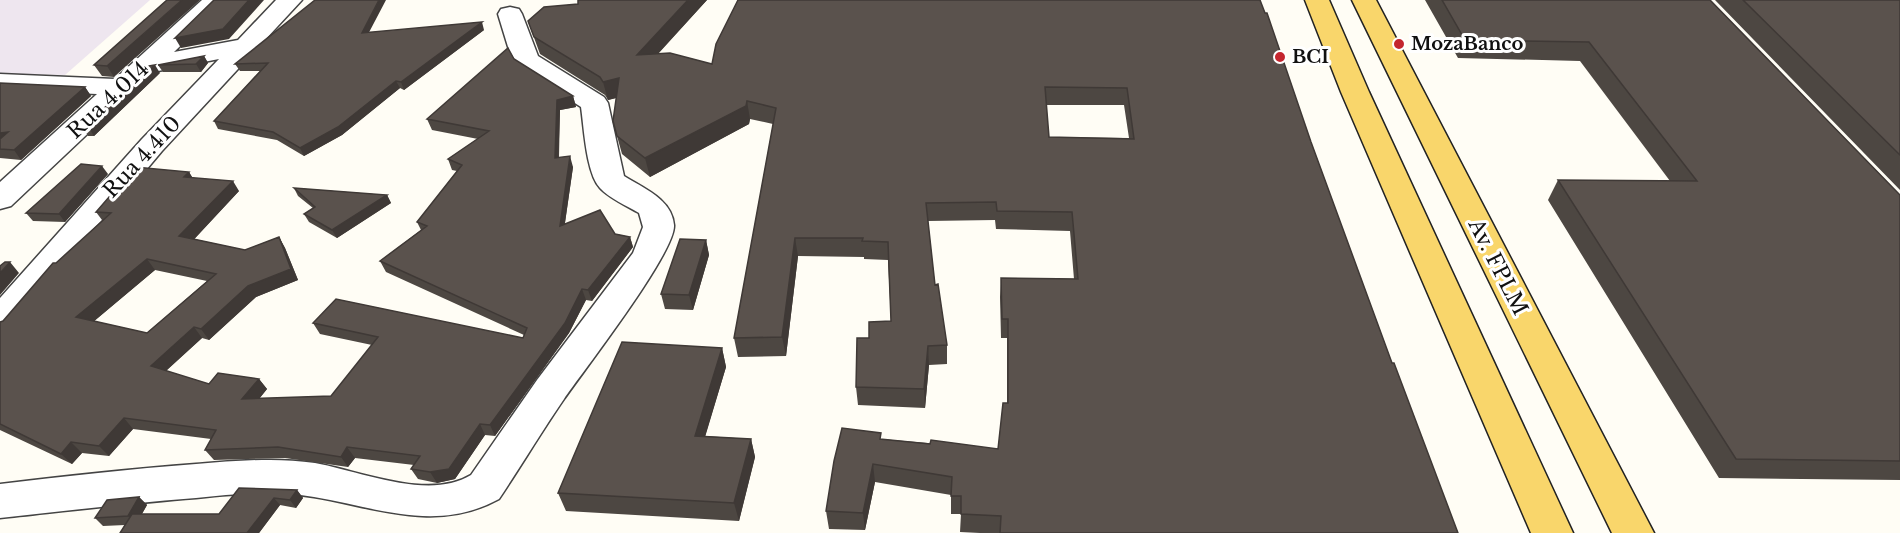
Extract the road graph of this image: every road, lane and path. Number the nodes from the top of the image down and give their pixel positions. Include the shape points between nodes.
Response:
1 (216, 0) edge
2 (290, 0) edge
3 (1317, 0) edge
4 (1364, 0) edge
5 (510, 14) dead end
6 (247, 46) junction
7 (144, 66) junction
8 (0, 82) edge
9 (122, 87) junction
10 (1438, 148) junction
11 (1382, 149) junction
12 (0, 199) edge
13 (0, 321) edge
14 (0, 501) edge
15 (1552, 533) edge
16 (1633, 533) edge

1 - 7 street, Rua 4.014
2 - 6 street, Rua 4.410
3 - 11 main road
4 - 10 main road, Av. FPLM
5 - 14 street via 528,61 594,103 611,182 650,206 659,227 648,256 477,495 439,503 311,480 250,476
6 - 7 street
6 - 13 street, Rua 4.410 via 152,144
7 - 9 street, Rua 4.014
8 - 9 street
9 - 12 street, Rua 4.014
10 - 11 main road
10 - 16 main road, Av. FPLM
11 - 15 main road

